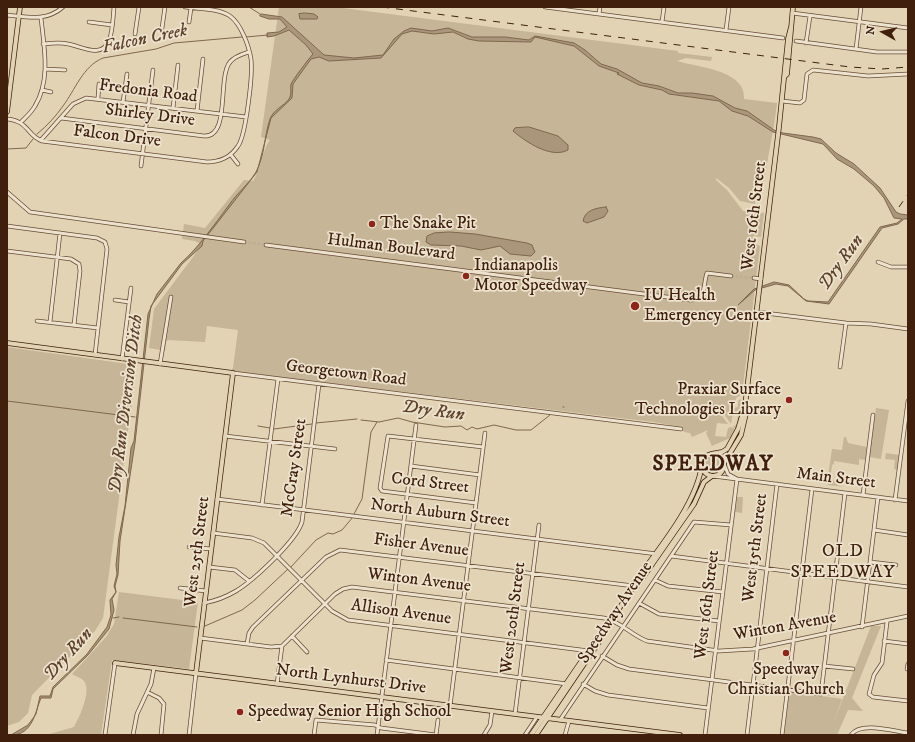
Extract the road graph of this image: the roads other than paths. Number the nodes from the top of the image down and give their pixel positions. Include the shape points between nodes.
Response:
1 (20, 7) edge
2 (63, 7) edge
3 (114, 7) edge
4 (139, 7) edge
5 (165, 7) edge
6 (185, 7) edge
7 (545, 7) edge
8 (600, 7) edge
9 (664, 7) edge
10 (728, 7) edge
11 (793, 7) edge
12 (861, 7) edge
13 (191, 8) edge
14 (792, 13) junction
15 (599, 14) junction
16 (7, 15) edge
17 (18, 16) junction
18 (810, 16) junction
19 (41, 18) junction
20 (89, 22) dead end
21 (189, 22) dead end
22 (662, 22) junction
23 (859, 22) junction
24 (112, 25) junction
25 (162, 28) dead end
26 (908, 28) edge
27 (726, 30) junction
28 (135, 34) dead end
29 (783, 38) dead end
30 (796, 42) dead end
31 (806, 43) junction
32 (43, 44) junction
33 (856, 49) junction
34 (250, 52) junction
35 (908, 52) edge
36 (204, 59) dead end
37 (178, 65) dead end
38 (45, 69) junction
39 (65, 70) dead end
40 (153, 70) dead end
41 (127, 74) dead end
42 (908, 74) edge
43 (99, 84) dead end
44 (42, 90) junction
45 (51, 92) dead end
46 (98, 98) junction
47 (782, 101) junction
48 (123, 102) junction
49 (148, 105) junction
50 (173, 108) junction
51 (197, 111) junction
52 (7, 112) edge
53 (221, 114) junction
54 (246, 117) junction
55 (61, 118) junction
56 (7, 119) edge
57 (21, 122) junction
58 (145, 129) junction
59 (40, 140) junction
60 (142, 154) junction
61 (231, 154) junction
62 (238, 164) dead end
63 (141, 166) dead end
64 (7, 192) edge
65 (7, 226) edge
66 (60, 233) junction
67 (244, 242) tunnel mouth
68 (266, 245) tunnel mouth
69 (7, 250) edge
70 (58, 257) junction
71 (878, 262) dead end
72 (908, 267) edge
73 (731, 276) tunnel mouth
74 (754, 278) tunnel mouth
75 (761, 279) junction
76 (131, 288) dead end
77 (171, 297) dead end
78 (115, 300) dead end
79 (129, 302) junction
80 (757, 312) junction
81 (37, 321) dead end
82 (50, 322) junction
83 (846, 323) junction
84 (74, 325) junction
85 (98, 328) junction
86 (908, 329) edge
87 (7, 343) edge
88 (95, 355) junction
89 (122, 359) junction
90 (160, 364) junction
91 (840, 367) dead end
92 (233, 373) junction
93 (278, 378) junction
94 (319, 384) junction
95 (908, 401) edge
96 (745, 406) junction
97 (873, 415) dead end
98 (416, 425) dead end
99 (681, 429) dead end
100 (484, 433) dead end
101 (225, 436) junction
102 (414, 438) junction
103 (270, 442) junction
104 (312, 446) junction
105 (483, 447) junction
106 (335, 449) dead end
107 (711, 454) junction
108 (702, 464) junction
109 (724, 464) junction
110 (411, 466) junction
111 (480, 475) junction
112 (712, 476) junction
113 (737, 479) junction
114 (777, 484) junction
115 (812, 489) junction
116 (845, 493) junction
117 (407, 494) junction
118 (863, 495) junction
119 (878, 497) junction
120 (217, 499) junction
121 (895, 500) junction
122 (908, 501) edge
123 (476, 503) junction
124 (262, 505) junction
125 (303, 510) junction
126 (404, 522) junction
127 (539, 525) dead end
128 (731, 525) junction
129 (874, 530) junction
130 (473, 531) junction
131 (213, 533) junction
132 (908, 535) edge
133 (537, 539) junction
134 (189, 547) dead end
135 (211, 549) junction
136 (277, 554) junction
137 (656, 554) junction
138 (399, 556) junction
139 (671, 556) junction
140 (870, 562) junction
141 (726, 563) junction
142 (896, 564) dead end
143 (468, 565) junction
144 (209, 566) junction
145 (767, 568) junction
146 (802, 573) junction
147 (533, 574) junction
148 (835, 577) junction
149 (302, 580) junction
150 (655, 580) junction
151 (248, 582) junction
152 (868, 582) junction
153 (634, 586) junction
154 (908, 587) edge
155 (180, 588) dead end
156 (206, 591) junction
157 (395, 591) junction
158 (723, 592) junction
159 (464, 600) junction
160 (639, 603) junction
161 (204, 604) junction
162 (325, 604) junction
163 (528, 608) junction
164 (908, 616) edge
165 (612, 620) junction
166 (719, 621) junction
167 (887, 622) junction
168 (390, 626) junction
169 (622, 627) junction
170 (862, 627) junction
171 (459, 634) junction
172 (828, 634) junction
173 (292, 636) junction
174 (200, 638) junction
175 (793, 641) junction
176 (884, 641) junction
177 (524, 643) junction
178 (247, 644) junction
179 (908, 644) edge
180 (282, 646) junction
181 (757, 648) junction
182 (716, 650) junction
183 (590, 651) junction
184 (307, 652) dead end
185 (602, 656) junction
186 (386, 660) junction
187 (115, 663) joint
188 (908, 664) edge
189 (824, 666) junction
190 (154, 668) junction
191 (455, 669) junction
192 (853, 669) dead end
193 (907, 669) edge
194 (196, 673) junction
195 (519, 677) junction
196 (712, 680) junction
197 (277, 684) junction
198 (568, 684) junction
199 (583, 684) junction
200 (752, 685) junction
201 (787, 689) junction
202 (147, 692) junction
203 (381, 697) junction
204 (908, 701) edge
205 (450, 706) junction
206 (708, 708) junction
207 (492, 711) junction
208 (515, 714) junction
209 (537, 717) junction
210 (545, 718) junction
211 (438, 720) dead end
212 (560, 720) junction
213 (569, 721) junction
214 (378, 727) junction
215 (908, 732) edge
216 (105, 735) edge
217 (133, 735) edge
218 (161, 735) edge
219 (189, 735) edge
220 (314, 735) edge
221 (377, 735) edge
222 (436, 735) edge
223 (484, 735) edge
224 (525, 735) edge
225 (531, 735) edge
226 (536, 735) edge
227 (565, 735) edge
228 (680, 735) edge
229 (705, 735) edge
230 (747, 735) edge
231 (782, 735) edge
232 (851, 735) edge

1 - 17 main road
2 - 19 street via 52,15
3 - 24 street
4 - 28 street
5 - 25 street
6 - 13 street
7 - 15 street
8 - 15 street
9 - 22 street
10 - 27 street
11 - 14 main road, West 16th Street
12 - 23 street
13 - 21 street
13 - 34 street via 226,14 235,21
14 - 18 street
14 - 47 main road, West 16th Street
15 - 22 street
16 - 17 street
17 - 19 street
17 - 52 main road
18 - 23 street
18 - 31 street
19 - 32 street
20 - 24 street
22 - 27 street
23 - 26 street
23 - 33 street
24 - 32 street via 108,43 97,51 65,43
27 - 29 street
30 - 31 street
31 - 33 street
32 - 38 street
33 - 35 street
34 - 53 street, Shirley Drive via 235,58 228,67
34 - 54 street via 252,70
36 - 51 street
37 - 50 street
38 - 39 street
38 - 44 street
40 - 49 street
41 - 48 street
42 - 47 street via 868,76 813,70 807,75 804,100 800,103
43 - 46 street
44 - 45 street
44 - 57 street via 34,108
46 - 48 street, Fredonia Road
46 - 55 street, Fredonia Road via 79,100
47 - 75 main road, West 16th Street
48 - 49 street, Fredonia Road
49 - 50 street, Fredonia Road
49 - 58 street
50 - 51 street, Fredonia Road
51 - 53 street, Fredonia Road
53 - 54 street, Fredonia Road
53 - 58 street, Shirley Drive via 218,130 208,136
54 - 61 street via 242,139
55 - 58 street, Shirley Drive
55 - 59 street, Fredonia Road
56 - 57 street
57 - 59 street
58 - 60 street
59 - 60 street, Falcon Drive
60 - 61 street, Falcon Drive via 207,162 220,160
60 - 63 street
61 - 62 street
64 - 67 street via 30,212
65 - 66 street
66 - 70 street
66 - 85 street via 97,238 104,242 107,249
68 - 73 street, Hulman Boulevard via 690,300 698,298 703,292 707,272
69 - 70 street
70 - 82 street
70 - 84 street via 74,260 80,268
71 - 72 street via 891,267
74 - 75 street
75 - 80 main road, West 16th Street
76 - 79 street
77 - 90 street
78 - 79 street
79 - 89 street
80 - 83 street
80 - 96 main road, West 16th Street
81 - 82 street
82 - 84 street
83 - 86 street
83 - 91 street
84 - 85 street
85 - 88 street
87 - 88 main road, Georgetown Road
88 - 89 main road, Georgetown Road
89 - 90 main road, Georgetown Road
90 - 92 main road, Georgetown Road
92 - 93 street, Georgetown Road
92 - 101 main road, West 25th Street
93 - 94 street, Georgetown Road
93 - 103 street
94 - 99 street, Georgetown Road
94 - 104 street, McCray Street
95 - 121 street
96 - 107 main road, West 16th Street via 738,429 727,449
96 - 109 main road, West 16th Street via 747,409 743,432
97 - 118 street
98 - 102 street
100 - 105 street
101 - 103 street
101 - 120 main road, West 25th Street
102 - 105 street
102 - 110 street
102 - 117 street, Cord Street via 387,436 380,490
103 - 104 street
103 - 124 street
104 - 106 street
104 - 125 street, McCray Street
105 - 111 street
107 - 108 main road via 705,457
107 - 109 main road via 719,456
108 - 112 main road via 704,471
108 - 137 main road via 693,498
109 - 112 main road via 721,473
109 - 113 street via 728,474
110 - 111 street
110 - 117 street
111 - 123 street
112 - 113 street, Main Street
112 - 137 main road via 704,483 696,501
113 - 114 street, Main Street
113 - 128 street, West 16th Street
114 - 115 street, Main Street
114 - 145 street, West 15th Street
115 - 116 street, Main Street
115 - 146 street
116 - 118 street, Main Street
116 - 148 street
117 - 123 street, Cord Street
117 - 126 street
118 - 119 street, Main Street
119 - 121 street, Main Street
119 - 129 street
120 - 124 street, North Auburn Street
120 - 131 main road, West 25th Street
121 - 122 street, Main Street
123 - 130 street
124 - 125 street, North Auburn Street
125 - 126 street, North Auburn Street
125 - 136 street, McCray Street via 302,522 296,534
126 - 130 street, North Auburn Street
126 - 138 street
127 - 133 street, West 20th Street
128 - 139 street, Speedway Avenue via 694,522
128 - 141 street, West 16th Street
129 - 132 street
129 - 140 street
130 - 133 street, North Auburn Street
130 - 143 street
131 - 135 main road, West 25th Street
131 - 136 street, Allison Avenue via 257,540 268,545
133 - 137 street, North Auburn Street
133 - 147 street, West 20th Street
134 - 135 street
135 - 144 main road, West 25th Street
136 - 149 street, Allison Avenue
136 - 151 street, McCray Street
137 - 153 main road via 637,586
138 - 143 street, Fisher Avenue
138 - 149 street, Fisher Avenue via 337,551 326,557
138 - 157 street
139 - 141 street
139 - 150 street, Speedway Avenue
140 - 142 street
140 - 152 street
141 - 145 street
141 - 158 street, West 16th Street
143 - 147 street, Fisher Avenue
143 - 159 street
144 - 151 street via 235,570
144 - 156 main road, West 25th Street
145 - 146 street
145 - 181 street, West 15th Street
146 - 148 street
146 - 175 street
147 - 153 street, Fisher Avenue
147 - 163 street, West 20th Street
148 - 152 street
148 - 172 street
149 - 162 street, Allison Avenue
149 - 178 street, Fisher Avenue via 252,628
150 - 158 street via 668,586
150 - 160 street, Speedway Avenue
151 - 161 street, McCray Street via 230,594
152 - 154 street
152 - 170 street
153 - 165 main road
155 - 156 street
156 - 161 main road, West 25th Street
157 - 159 street, Winton Avenue
157 - 162 street, Winton Avenue via 351,587 339,592
157 - 168 street
158 - 166 street, West 16th Street
159 - 163 street, Winton Avenue
159 - 171 street
160 - 166 street via 657,613
160 - 169 street, Speedway Avenue
161 - 174 main road, West 25th Street
162 - 168 street, Allison Avenue via 346,620
162 - 173 street, Winton Avenue
163 - 165 street, Winton Avenue
163 - 177 street, West 20th Street
164 - 167 street, Winton Avenue
165 - 169 street, Winton Avenue
165 - 183 main road via 601,639
166 - 182 street, West 16th Street
167 - 170 street, Winton Avenue
167 - 176 street
168 - 171 street, Allison Avenue
168 - 186 street
169 - 182 street, Winton Avenue via 650,642
169 - 185 street, Speedway Avenue
170 - 172 street, Winton Avenue
171 - 177 street, Allison Avenue
171 - 191 street
172 - 175 street, Winton Avenue
172 - 189 street
173 - 180 street, Winton Avenue
173 - 184 street
174 - 178 street
174 - 194 main road, West 25th Street
175 - 181 street, Winton Avenue
175 - 201 street
176 - 179 street
176 - 204 street via 882,664 874,675 869,694 873,697
177 - 183 street, Allison Avenue
177 - 195 street, West 20th Street
178 - 180 street via 272,648
180 - 197 street
181 - 182 street, Winton Avenue
181 - 200 street, West 15th Street
182 - 196 street, West 16th Street
183 - 198 main road
185 - 196 street via 627,669
185 - 199 street, Speedway Avenue
186 - 191 street
186 - 203 street
187 - 190 main road, North Lynhurst Drive
187 - 216 street
188 - 193 street
189 - 192 street
189 - 201 street via 821,694
190 - 194 main road, North Lynhurst Drive
190 - 202 street
191 - 195 street
191 - 205 street
194 - 197 main road, North Lynhurst Drive
194 - 219 street, West 25th Street
195 - 198 street
195 - 208 street, West 20th Street
196 - 200 street
196 - 206 street, West 16th Street
197 - 203 main road, North Lynhurst Drive
198 - 210 main road
199 - 206 street via 608,695
199 - 212 street, Speedway Avenue
200 - 201 street
200 - 230 street, West 15th Street
201 - 231 street
202 - 217 street via 137,712
202 - 218 street via 159,698 164,704
203 - 205 main road, North Lynhurst Drive
203 - 214 street
205 - 207 main road, North Lynhurst Drive
206 - 229 street, West 16th Street
207 - 208 main road, North Lynhurst Drive
207 - 223 street via 489,727
208 - 209 main road, North Lynhurst Drive
209 - 210 main road, North Lynhurst Drive
209 - 224 street
210 - 212 main road, North Lynhurst Drive
210 - 225 main road
210 - 226 main road
211 - 222 street
212 - 213 main road, North Lynhurst Drive
213 - 227 street
213 - 228 main road, North Lynhurst Drive
214 - 220 street via 316,720
214 - 221 street
214 - 222 street
215 - 232 street via 864,727 855,730

